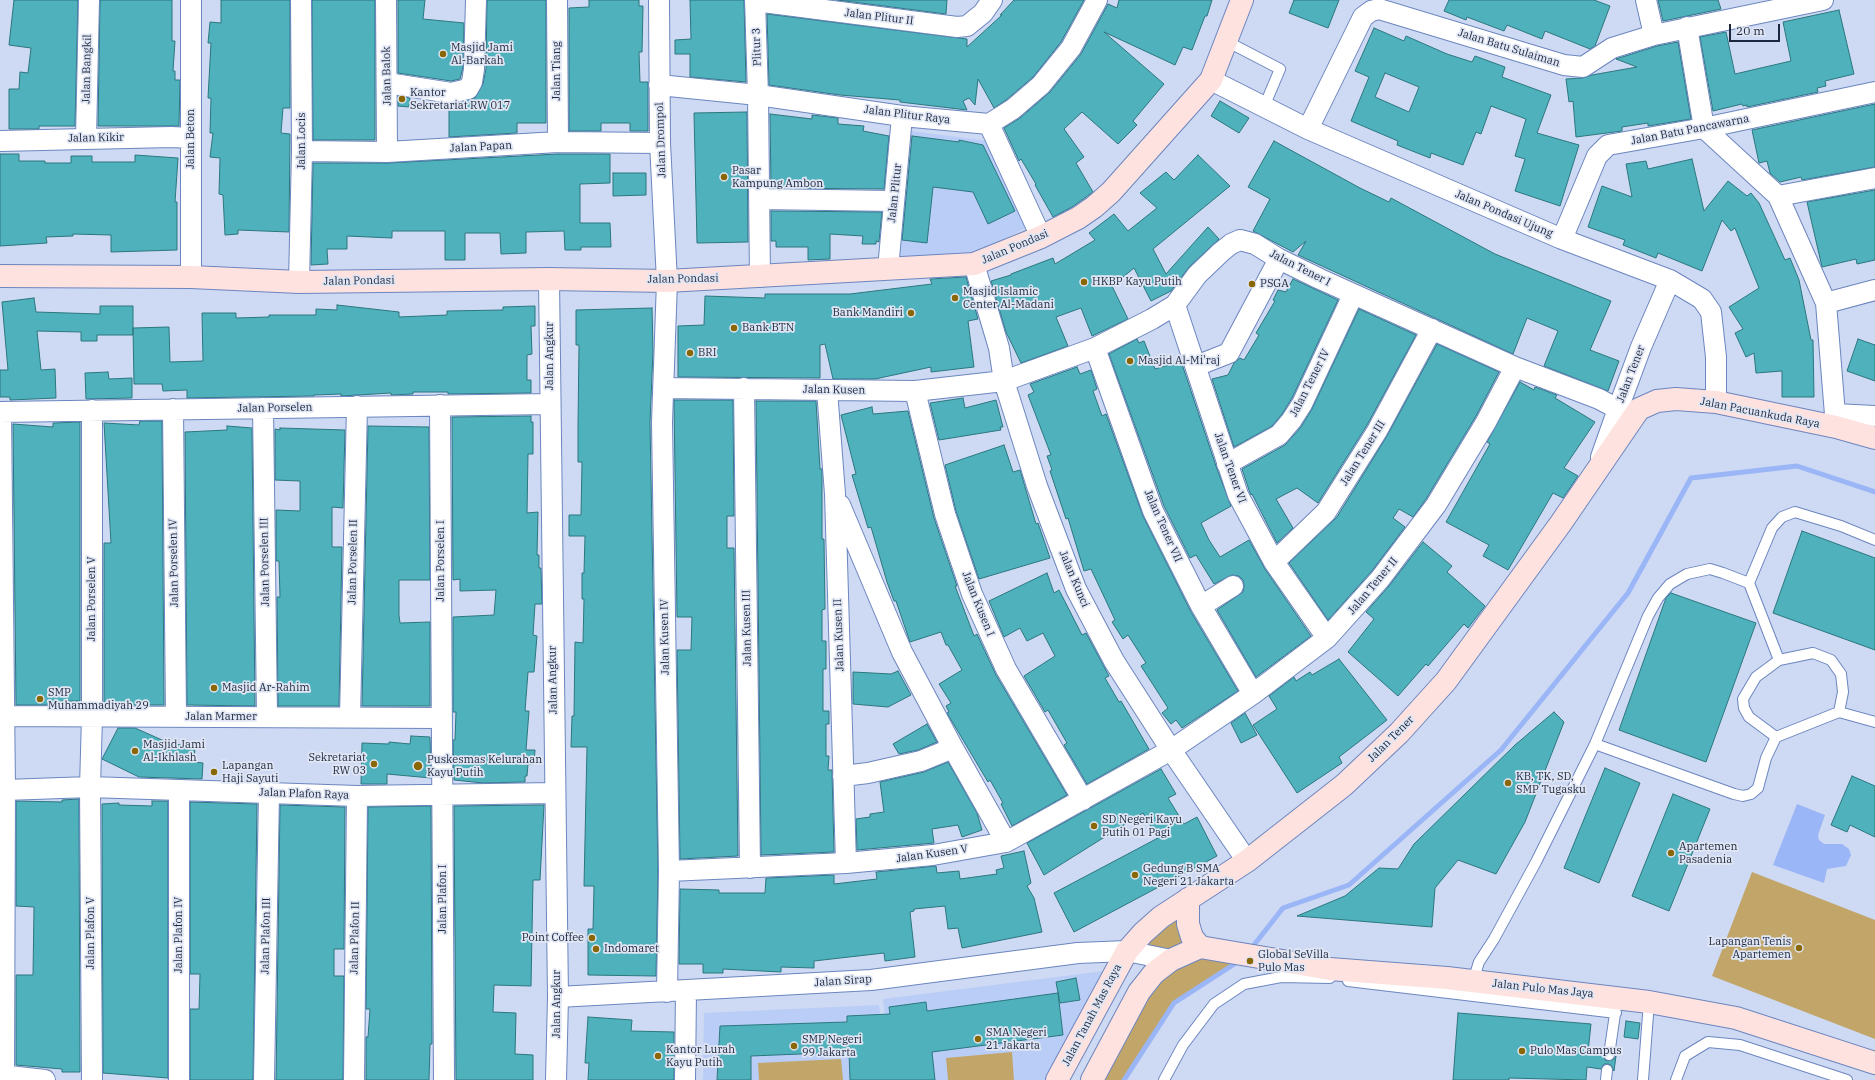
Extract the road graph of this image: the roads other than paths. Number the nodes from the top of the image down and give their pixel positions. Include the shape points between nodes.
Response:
1 (89, 0) edge
2 (191, 0) edge
3 (301, 0) edge
4 (386, 0) edge
5 (476, 0) edge
6 (557, 0) edge
7 (658, 0) edge
8 (755, 0) edge
9 (992, 0) edge
10 (1097, 0) edge
11 (1242, 0) edge
12 (1646, 0) edge
13 (1823, 0) edge
14 (1687, 27) junction
15 (1654, 35) junction
16 (1226, 41) junction
17 (1211, 80) junction
18 (387, 83) junction
19 (659, 85) junction
20 (1875, 92) edge
21 (758, 95) junction
22 (1264, 107) junction
23 (902, 116) junction
24 (989, 124) junction
25 (1704, 128) junction
26 (1308, 129) junction
27 (86, 138) junction
28 (191, 138) junction
29 (0, 141) edge
30 (558, 142) junction
31 (660, 143) junction
32 (302, 151) junction
33 (387, 152) junction
34 (1875, 178) edge
35 (1778, 196) junction
36 (760, 198) junction
37 (894, 201) junction
38 (1042, 236) junction
39 (1562, 239) junction
40 (1278, 259) junction
41 (974, 264) junction
42 (888, 269) junction
43 (0, 276) edge
44 (191, 277) junction
45 (760, 277) junction
46 (550, 279) junction
47 (1670, 280) junction
48 (667, 281) junction
49 (299, 282) junction
50 (1875, 290) edge
51 (1353, 295) junction
52 (1826, 303) junction
53 (1175, 305) junction
54 (1432, 329) junction
55 (1095, 348) junction
56 (1196, 366) junction
57 (1515, 367) junction
58 (1004, 381) junction
59 (663, 388) junction
60 (744, 388) junction
61 (827, 390) junction
62 (915, 391) junction
63 (1716, 402) junction
64 (550, 404) junction
65 (440, 405) junction
66 (357, 406) junction
67 (262, 408) junction
68 (173, 409) junction
69 (92, 410) junction
70 (0, 412) edge
71 (1623, 416) junction
72 (1835, 420) junction
73 (1868, 426) edge
74 (1227, 464) junction
75 (835, 494) junction
76 (1875, 540) edge
77 (1274, 562) junction
78 (1749, 584) junction
79 (1233, 586) dead end
80 (1201, 606) junction
81 (1327, 638) junction
82 (1779, 660) junction
83 (1252, 694) junction
84 (1839, 712) junction
85 (2, 716) edge
86 (92, 717) junction
87 (176, 717) junction
88 (267, 717) junction
89 (350, 717) junction
90 (442, 718) junction
91 (1875, 722) edge
92 (1776, 737) junction
93 (1595, 744) junction
94 (953, 748) junction
95 (1171, 750) junction
96 (843, 776) junction
97 (90, 787) junction
98 (5, 790) junction
99 (179, 790) junction
100 (269, 792) junction
101 (554, 793) junction
102 (442, 795) junction
103 (357, 796) junction
104 (1082, 800) junction
105 (1006, 842) junction
106 (1247, 861) junction
107 (846, 863) junction
108 (750, 868) junction
109 (669, 871) junction
110 (1188, 899) junction
111 (1202, 948) junction
112 (1127, 951) junction
113 (1171, 960) junction
114 (1331, 974) junction
115 (1473, 981) junction
116 (676, 992) junction
117 (558, 998) junction
118 (1649, 1002) junction
119 (1617, 1005) junction
120 (1609, 1055) dead end
121 (1875, 1063) edge
122 (2, 1075) edge
123 (46, 1080) edge
124 (92, 1080) edge
125 (179, 1080) edge
126 (264, 1080) edge
127 (354, 1080) edge
128 (444, 1080) edge
129 (556, 1080) edge
130 (685, 1080) edge
131 (1057, 1080) edge
132 (1092, 1080) edge
133 (1164, 1080) edge
134 (1642, 1080) edge
135 (1676, 1080) edge
136 (1847, 1080) edge

1 - 27 street, Jalan Bangkil
2 - 28 street, Jalan Beton
3 - 32 street, Jalan Locis
4 - 18 street, Jalan Balok
5 - 18 street via 474,69 468,89 451,93
6 - 30 street, Jalan Tiang
7 - 19 street, Jalan Drompol
8 - 9 street, Jalan Plitur II via 957,27 967,26 983,13
8 - 21 street, Plitur 3
10 - 24 street via 1071,48 1041,85 1013,109
11 - 16 street, Jalan Pondasi
12 - 15 street
13 - 14 street, Jalan Batu Sulaiman
14 - 15 street, Jalan Batu Sulaiman
14 - 25 street
15 - 26 street, Jalan Batu Sulaiman via 1612,48 1583,67 1564,65 1379,9 1370,11 1363,17
16 - 17 street, Jalan Pondasi
16 - 22 lane via 1280,69
17 - 22 street, Jalan Pondasi Ujung
17 - 38 street, Jalan Pondasi via 1094,208
18 - 33 street, Jalan Balok
19 - 21 street, Jalan Plitur Raya
19 - 31 street, Jalan Drompol
20 - 25 street, Jalan Batu Pancawarna
21 - 23 street, Jalan Plitur Raya
21 - 36 street, Plitur 3
22 - 26 street, Jalan Pondasi Ujung
23 - 24 street, Jalan Plitur Raya
23 - 37 street, Jalan Plitur
24 - 38 street
25 - 35 street
25 - 39 street, Jalan Batu Pancawarna via 1603,148 1597,156
26 - 39 street, Jalan Pondasi Ujung
27 - 28 street, Jalan Kikir
27 - 29 street, Jalan Kikir
28 - 44 street, Jalan Beton
30 - 31 street, Jalan Papan
30 - 33 street, Jalan Papan
31 - 48 street, Jalan Drompol
32 - 33 street, Jalan Papan
32 - 49 street, Jalan Locis
34 - 35 street
35 - 52 street
36 - 37 street
36 - 45 street, Plitur 3
37 - 42 street, Jalan Plitur
38 - 41 street, Jalan Pondasi
39 - 47 street, Jalan Pondasi Ujung
40 - 51 street, Jalan Tener I
40 - 53 street, Jalan Tener I via 1247,241 1240,240 1231,244 1197,275
40 - 56 street via 1229,353
41 - 42 street, Jalan Pondasi
41 - 58 street, Jalan Kunci via 999,348
42 - 45 street, Jalan Pondasi
43 - 44 street, Jalan Pondasi
44 - 49 street, Jalan Pondasi
45 - 48 street, Jalan Pondasi
46 - 48 street, Jalan Pondasi
46 - 49 street, Jalan Pondasi
46 - 64 street, Jalan Angkur
47 - 63 street, Jalan Pondasi Ujung via 1702,299 1711,312 1716,357
47 - 71 street, Jalan Tener
48 - 59 street, Jalan Kusen IV
50 - 52 street
51 - 54 street, Jalan Tener I
51 - 74 street, Jalan Tener IV via 1302,404 1291,421 1279,435
52 - 72 street
53 - 55 street, Jalan Tener I
53 - 56 street, Jalan Tener VI
54 - 57 street, Jalan Tener I
54 - 77 street, Jalan Tener III via 1377,431 1326,512
55 - 58 street, Jalan Tener I
55 - 80 street, Jalan Tener VII via 1153,511
56 - 74 street, Jalan Tener VI
57 - 71 street, Jalan Tener I via 1599,399
57 - 81 street, Jalan Tener II via 1486,422 1436,505 1380,579
58 - 62 street, Jalan Kusen
58 - 95 street, Jalan Kunci via 1037,486 1076,590 1114,661
59 - 60 street, Jalan Kusen
59 - 109 street, Jalan Kusen IV
60 - 61 street, Jalan Kusen
60 - 108 street, Jalan Kusen III
61 - 62 street, Jalan Kusen
61 - 75 street, Jalan Kusen II
62 - 104 street, Jalan Kusen I via 945,514 972,594 1006,669
63 - 71 street, Jalan Pacuankuda Raya via 1676,399 1657,401
63 - 72 street, Jalan Pacuankuda Raya
64 - 65 street, Jalan Porselen
64 - 101 street, Jalan Angkur
65 - 66 street, Jalan Porselen
65 - 90 street, Jalan Porselen I
66 - 67 street, Jalan Porselen
66 - 89 street, Jalan Porselen II
67 - 68 street, Jalan Porselen
67 - 88 street, Jalan Porselen III
68 - 69 street, Jalan Porselen
68 - 87 street, Jalan Porselen IV
69 - 70 street, Jalan Porselen
69 - 86 street, Jalan Porselen V
70 - 85 street
71 - 106 street, Jalan Tener via 1597,470 1446,681 1399,734 1344,785
72 - 73 street, Jalan Pacuankuda Raya
74 - 77 street, Jalan Tener VI via 1238,495
75 - 94 street, Jalan Kusen II via 902,652
75 - 96 street, Jalan Kusen II
76 - 78 lane via 1795,512 1782,517 1772,528
77 - 81 street, Jalan Tener VI
78 - 82 lane
78 - 93 lane via 1710,569 1687,574 1670,584 1648,616
79 - 80 street
80 - 83 street, Jalan Tener VII
81 - 83 street, Jalan Tener II
82 - 84 lane via 1813,653 1831,660 1841,674 1843,692
82 - 92 lane via 1756,677 1743,699 1749,717
83 - 95 street, Jalan Tener II
84 - 91 lane
84 - 92 lane
85 - 86 street, Jalan Marmer
85 - 98 street
86 - 87 street, Jalan Marmer
86 - 97 street, Jalan Porselen V
87 - 88 street, Jalan Marmer
88 - 89 street, Jalan Marmer
89 - 90 street, Jalan Marmer
90 - 102 street, Jalan Plafon I
92 - 93 lane via 1766,758 1758,788 1743,796
93 - 115 lane via 1536,862 1479,962
94 - 96 street via 921,761
94 - 105 street, Jalan Kusen II
95 - 104 street, Jalan Kusen V
95 - 106 street, Jalan Kunci
96 - 107 street, Jalan Kusen II
97 - 98 street, Jalan Plafon Raya
97 - 99 street, Jalan Plafon Raya
97 - 124 street, Jalan Plafon V
98 - 122 street
99 - 100 street, Jalan Plafon Raya
99 - 125 street, Jalan Plafon IV
100 - 103 street, Jalan Plafon Raya
100 - 126 street, Jalan Plafon III
101 - 102 street, Jalan Plafon Raya
101 - 117 street, Jalan Angkur
102 - 103 street, Jalan Plafon Raya
102 - 128 street, Jalan Plafon I
103 - 127 street, Jalan Plafon II
104 - 105 street, Jalan Kusen V
105 - 107 street, Jalan Kusen V via 933,855
106 - 110 street, Jalan Tener
107 - 108 street, Jalan Kusen V
108 - 109 street, Jalan Kusen V
109 - 116 street, Jalan Kusen IV
110 - 111 street via 1188,924 1192,937
110 - 112 street, Jalan Tener via 1161,917
111 - 113 street
111 - 114 street, Jalan Pulo Mas Jaya via 1252,956
112 - 113 street, Jalan Sirap
112 - 116 street, Jalan Sirap via 1078,953 871,980
112 - 131 street, Jalan Tanah Mas Raya
113 - 132 street via 1154,973 1139,992
114 - 115 street, Jalan Pulo Mas Jaya
114 - 119 lane
114 - 133 lane via 1281,977 1244,984 1214,1004 1183,1045
115 - 119 street, Jalan Pulo Mas Jaya
116 - 117 street, Jalan Sirap
116 - 130 street, Jalan Kusen IV
117 - 129 street, Jalan Angkur
118 - 119 street, Jalan Pulo Mas Jaya
118 - 121 street, Jalan Pulo Mas Jaya via 1736,1018
118 - 134 lane
119 - 120 lane
122 - 123 street
135 - 136 lane via 1685,1056 1708,1042 1740,1045

